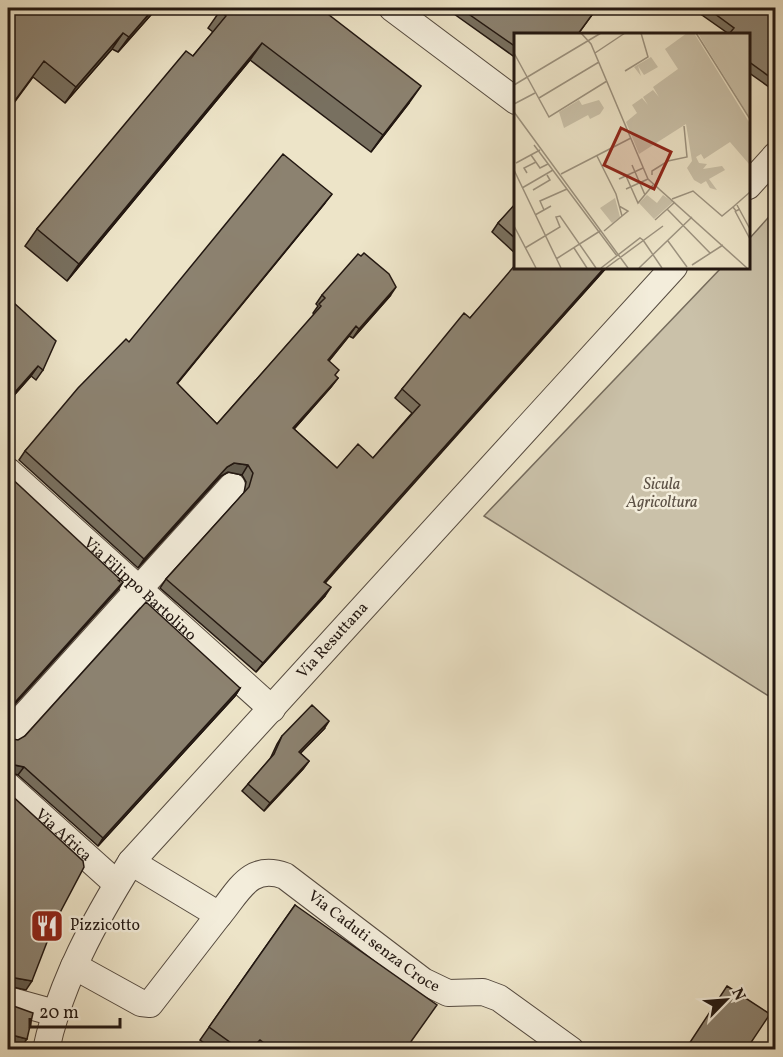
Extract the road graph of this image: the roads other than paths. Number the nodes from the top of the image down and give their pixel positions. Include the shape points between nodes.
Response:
1 (392, 8) edge
2 (514, 100) edge
3 (776, 155) edge
4 (750, 184) edge
5 (673, 268) edge
6 (8, 471) edge
7 (232, 486) dead end
8 (138, 589) junction
9 (272, 709) junction
10 (8, 734) edge
11 (8, 786) edge
12 (131, 862) junction
13 (117, 885) junction
14 (219, 915) junction
15 (74, 966) junction
16 (8, 1000) edge
17 (55, 1013) junction
18 (46, 1050) edge
19 (571, 1050) edge

1 - 2 street
3 - 4 street
5 - 9 street, Via Resuttana
6 - 8 street, Via Filippo Bartolino
7 - 8 street
8 - 9 street, Via Filippo Bartolino
8 - 10 street
9 - 12 street, Via Resuttana
11 - 13 street, Via Africa
12 - 13 street, Via Resuttana
12 - 14 street
13 - 15 street, Via Resuttana
14 - 15 street, Via Caduti senza Croce via 150,1004 141,1003
14 - 19 street, Via Caduti senza Croce via 249,879 259,872 278,873 423,981 448,993 483,992 499,998
15 - 17 street, Via Resuttana
16 - 17 street
17 - 18 street, Via Resuttana

